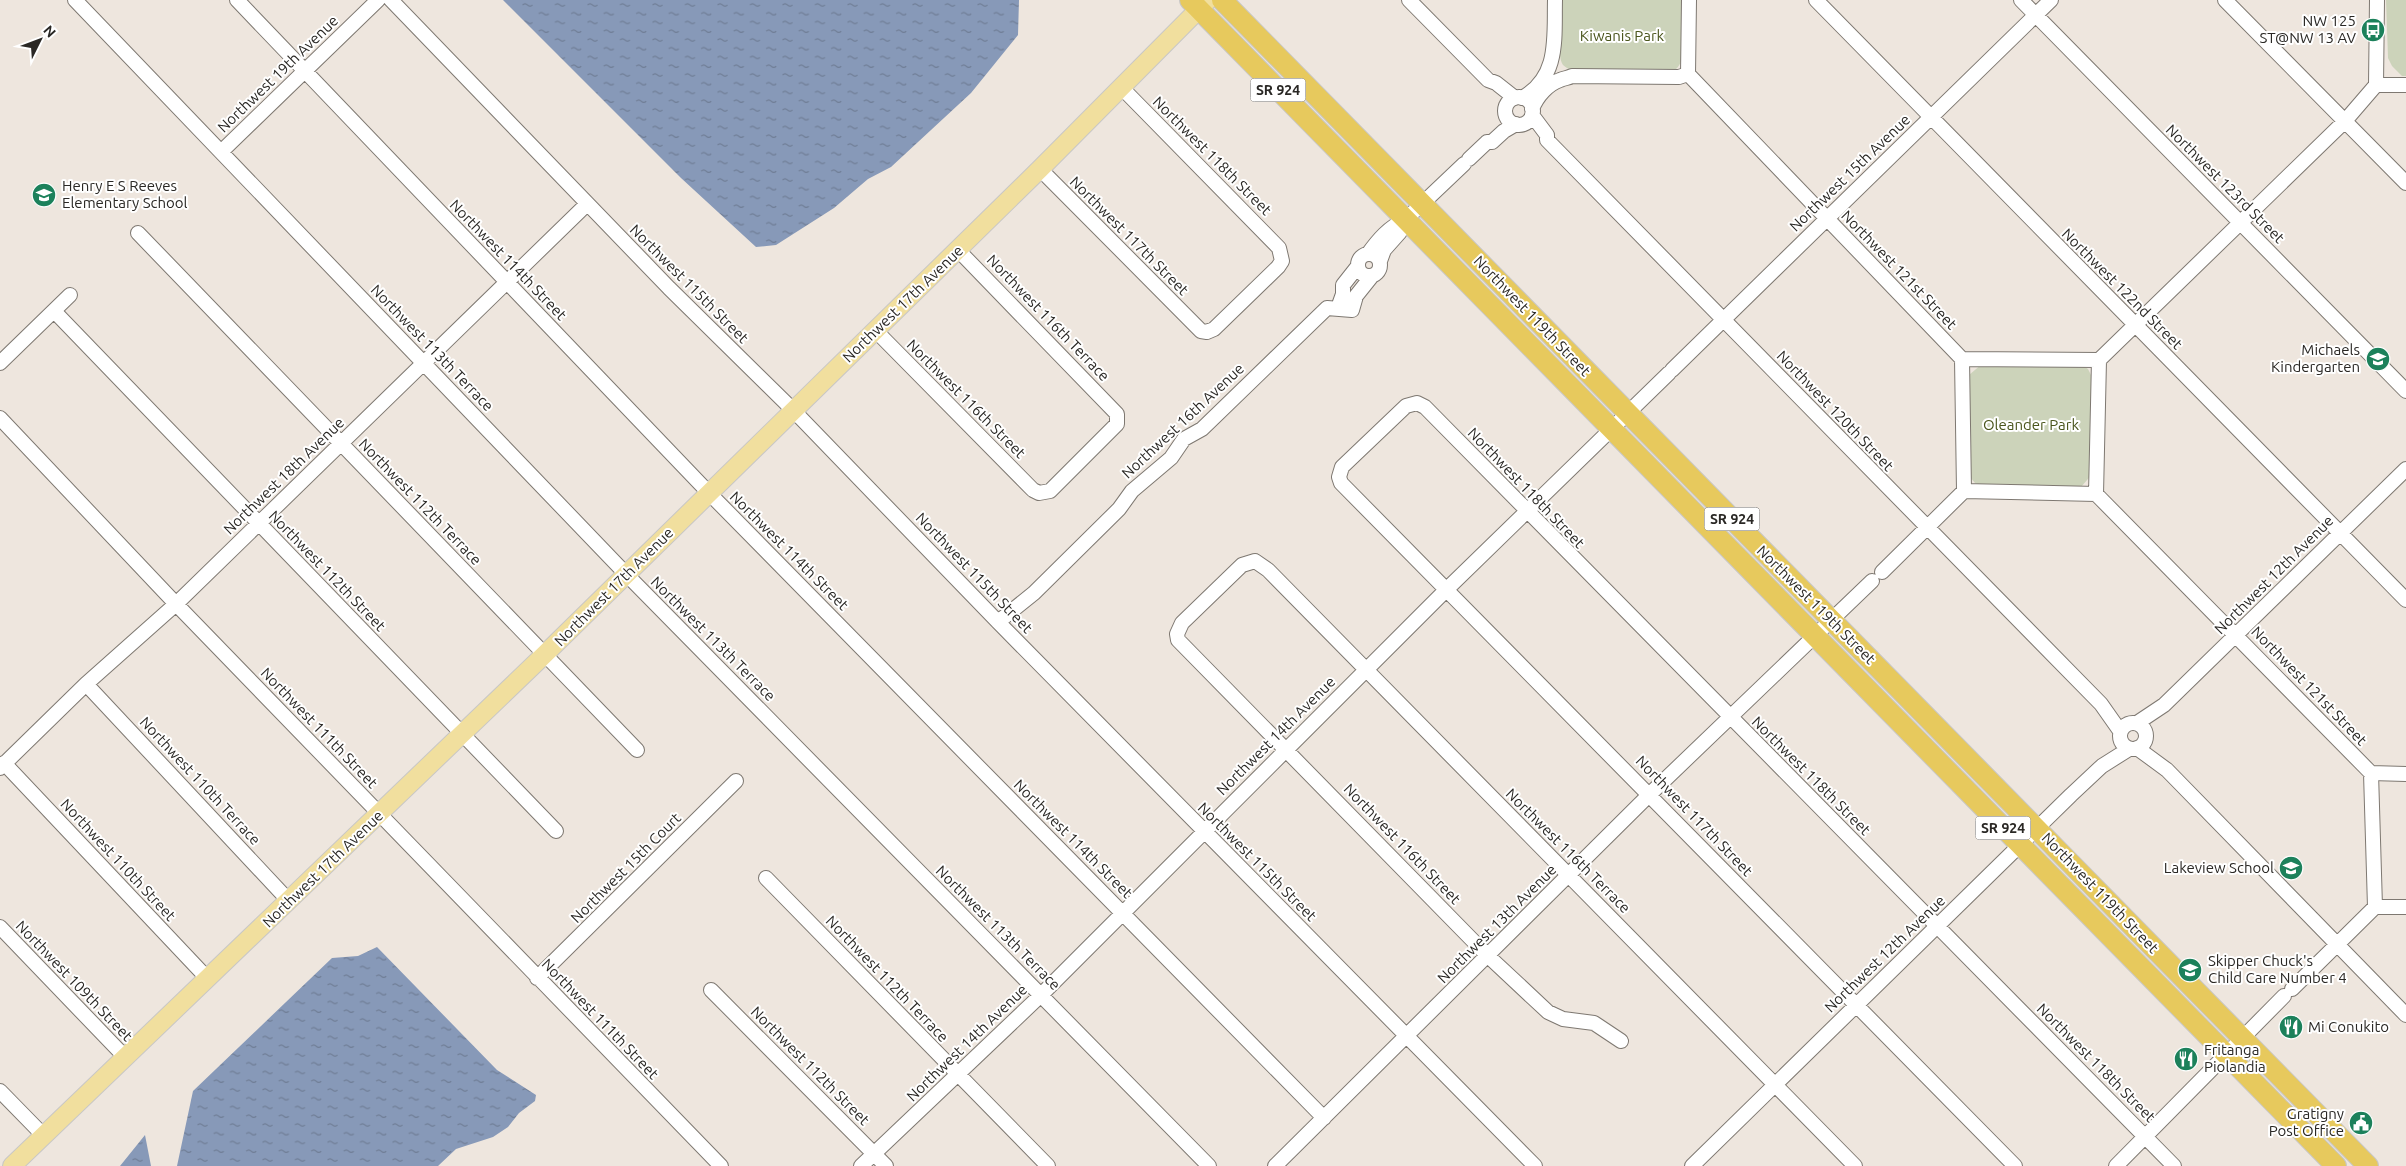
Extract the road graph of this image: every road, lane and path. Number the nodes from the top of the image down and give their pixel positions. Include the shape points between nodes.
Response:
1 (75, 0) edge
2 (238, 0) edge
3 (378, 0) edge
4 (390, 0) edge
5 (1222, 0) edge
6 (1410, 0) edge
7 (1555, 0) edge
8 (1689, 0) edge
9 (1816, 0) edge
10 (2021, 0) edge
11 (2051, 0) edge
12 (2226, 0) edge
13 (2377, 0) edge
14 (1199, 3) edge
15 (2036, 15) junction
16 (1554, 55) junction
17 (305, 70) junction
18 (1688, 74) junction
19 (1572, 76) junction
20 (2406, 85) edge
21 (2376, 86) junction
22 (1121, 87) junction
23 (1519, 111) junction
24 (1931, 117) junction
25 (2345, 121) junction
26 (222, 151) junction
27 (1040, 169) junction
28 (2406, 183) edge
29 (587, 204) junction
30 (1422, 204) junction
31 (1827, 219) junction
32 (1405, 220) junction
33 (2239, 222) junction
34 (138, 233) dead end
35 (958, 250) junction
36 (1374, 258) junction
37 (1358, 266) junction
38 (1372, 276) junction
39 (506, 282) junction
40 (1343, 287) junction
41 (70, 295) dead end
42 (1356, 296) junction
43 (1332, 308) junction
44 (54, 312) junction
45 (1723, 320) junction
46 (2135, 324) junction
47 (1196, 326) joint
48 (876, 331) junction
49 (1962, 359) junction
50 (2099, 360) junction
51 (0, 363) edge
52 (424, 363) junction
53 (2406, 391) edge
54 (1425, 407) joint
55 (794, 410) junction
56 (1627, 413) junction
57 (0, 418) edge
58 (1611, 428) junction
59 (342, 442) junction
60 (2406, 469) edge
61 (1033, 490) joint
62 (1964, 491) junction
63 (709, 493) junction
64 (2096, 494) junction
65 (1527, 512) junction
66 (259, 523) junction
67 (1926, 526) junction
68 (2340, 533) junction
69 (1255, 560) joint
70 (626, 574) junction
71 (1447, 589) junction
72 (2406, 600) edge
73 (176, 604) junction
74 (1832, 621) junction
75 (998, 622) junction
76 (2236, 635) junction
77 (1815, 636) junction
78 (544, 655) junction
79 (1367, 669) junction
80 (86, 684) junction
81 (1730, 717) junction
82 (462, 735) junction
83 (2133, 736) junction
84 (1286, 748) junction
85 (638, 750) dead end
86 (2, 766) edge
87 (2371, 772) junction
88 (2406, 774) edge
89 (736, 780) dead end
90 (1650, 794) junction
91 (380, 815) junction
92 (2037, 828) junction
93 (556, 831) dead end
94 (1204, 831) junction
95 (2020, 845) junction
96 (1569, 875) junction
97 (766, 878) dead end
98 (289, 901) junction
99 (2375, 906) junction
100 (2406, 907) edge
101 (1123, 913) junction
102 (1937, 926) junction
103 (0, 927) edge
104 (2336, 945) junction
105 (1488, 955) junction
106 (538, 978) junction
107 (208, 979) junction
108 (711, 990) dead end
109 (1041, 995) junction
110 (1856, 1006) junction
111 (2406, 1015) edge
112 (1407, 1036) junction
113 (2242, 1038) junction
114 (1621, 1041) dead end
115 (2226, 1054) junction
116 (126, 1058) junction
117 (958, 1075) junction
118 (1776, 1084) junction
119 (0, 1090) edge
120 (1324, 1118) junction
121 (44, 1136) junction
122 (2146, 1137) junction
123 (874, 1154) junction
124 (1694, 1165) edge
125 (12, 1166) edge
126 (721, 1166) edge
127 (861, 1166) edge
128 (886, 1166) edge
129 (1048, 1166) edge
130 (1210, 1166) edge
131 (1275, 1166) edge
132 (1535, 1166) edge
133 (1856, 1166) edge
134 (2015, 1166) edge
135 (2116, 1166) edge
136 (2174, 1166) edge
137 (2336, 1166) edge
138 (2368, 1166) edge

1 - 26 street, Northwest 113th Terrace
2 - 17 street, Northwest 114th Street
3 - 17 street, Northwest 19th Avenue
4 - 29 street, Northwest 115th Street
5 - 30 highway, Northwest 119th Street / SR 924
6 - 23 street, Northwest 120th Street via 1488,80 1496,83
7 - 16 street
8 - 18 street
9 - 24 street, Northwest 122nd Street
10 - 15 street, Northwest 123rd Street
11 - 15 street, Northwest 15th Avenue
12 - 25 street
13 - 21 street
14 - 22 main road, Northwest 17th Avenue
14 - 32 highway, Northwest 119th Street / SR 924
15 - 24 street, Northwest 15th Avenue
15 - 33 street, Northwest 123rd Street
16 - 19 street via 1562,69
16 - 23 street via 1545,78
17 - 26 street, Northwest 19th Avenue
17 - 39 street, Northwest 114th Street
18 - 19 street via 1679,77
18 - 31 street, Northwest 121st Street
19 - 23 street via 1559,80
20 - 21 street
21 - 25 street
22 - 27 main road, Northwest 17th Avenue
22 - 47 street, Northwest 118th Street via 1280,248 1282,261 1278,267 1214,329 1208,332
23 - 30 street, Northwest 16th Avenue via 1504,131 1492,142 1487,142
23 - 45 street, Northwest 120th Street via 1547,135 1547,140
24 - 31 street, Northwest 15th Avenue
24 - 46 street, Northwest 122nd Street
25 - 28 street
25 - 33 street
26 - 52 street, Northwest 113th Terrace
27 - 35 main road, Northwest 17th Avenue
27 - 47 street, Northwest 117th Street
29 - 39 street, Northwest 18th Avenue
29 - 55 street, Northwest 115th Street
30 - 32 street, Northwest 16th Avenue
30 - 56 highway, Northwest 119th Street / SR 924
31 - 45 street, Northwest 15th Avenue
31 - 49 street, Northwest 121st Street
32 - 36 street, Northwest 16th Avenue via 1401,231
32 - 58 highway, Northwest 119th Street / SR 924
33 - 46 street
33 - 53 street, Northwest 123rd Street
34 - 59 street, Northwest 112th Terrace
35 - 48 main road, Northwest 17th Avenue
35 - 61 street, Northwest 116th Terrace via 1114,409 1118,418 1117,424 1050,491 1039,493
36 - 37 street, Northwest 16th Avenue via 1360,260
36 - 38 street, Northwest 16th Avenue via 1380,269
37 - 38 street via 1364,275
37 - 40 street, Northwest 16th Avenue
38 - 42 street, Northwest 16th Avenue
39 - 52 street, Northwest 18th Avenue
39 - 63 street, Northwest 114th Street
40 - 42 street
40 - 43 street, Northwest 16th Avenue via 1336,291
41 - 44 street
42 - 43 street, Northwest 16th Avenue via 1352,310
43 - 75 street, Northwest 16th Avenue via 1202,429 1184,439 1171,458 1132,491 1113,515 1034,593
44 - 51 street
44 - 66 street, Northwest 112th Street
45 - 56 street, Northwest 15th Avenue
45 - 67 street, Northwest 120th Street
46 - 50 street
46 - 68 street, Northwest 122nd Street
48 - 55 main road, Northwest 17th Avenue
48 - 61 street, Northwest 116th Street
49 - 50 street
49 - 62 street
50 - 64 street
52 - 59 street, Northwest 18th Avenue
52 - 70 street, Northwest 113th Terrace
54 - 65 street, Northwest 118th Street
54 - 71 street, Northwest 117th Street via 1417,402 1406,406 1342,467 1338,477
55 - 63 main road, Northwest 17th Avenue
55 - 75 street, Northwest 115th Street
56 - 58 street, Northwest 14th Avenue
56 - 74 highway, Northwest 119th Street / SR 924
57 - 73 street, Northwest 111th Street
58 - 65 street, Northwest 14th Avenue
58 - 77 highway, Northwest 119th Street / SR 924
59 - 66 street, Northwest 18th Avenue
59 - 78 street, Northwest 112th Terrace
60 - 68 street, Northwest 12th Avenue
62 - 64 street
62 - 67 street, Northwest 13th Avenue
63 - 70 main road, Northwest 17th Avenue
63 - 101 street, Northwest 114th Street
64 - 76 street, Northwest 121st Street
65 - 71 street, Northwest 14th Avenue
65 - 81 street, Northwest 118th Street
66 - 73 street, Northwest 18th Avenue
66 - 82 street, Northwest 112th Street
67 - 74 street, Northwest 13th Avenue
67 - 83 street, Northwest 120th Street
68 - 72 street, Northwest 122nd Street
68 - 76 street, Northwest 12th Avenue
69 - 79 street, Northwest 116th Terrace
69 - 84 street, Northwest 116th Street via 1242,565 1182,623 1177,634 1178,640
70 - 78 main road, Northwest 17th Avenue
70 - 109 street, Northwest 113th Terrace
71 - 79 street, Northwest 14th Avenue
71 - 90 street, Northwest 117th Street
73 - 80 street, Northwest 18th Avenue
73 - 91 street, Northwest 111th Street
74 - 77 street, Northwest 13th Avenue
74 - 92 highway, Northwest 119th Street / SR 924
75 - 94 street, Northwest 115th Street
76 - 83 street, Northwest 12th Avenue
76 - 87 street, Northwest 121st Street
77 - 81 street, Northwest 13th Avenue
77 - 95 highway, Northwest 119th Street / SR 924
78 - 82 main road, Northwest 17th Avenue
78 - 85 street, Northwest 112th Terrace
79 - 84 street, Northwest 14th Avenue
79 - 96 street, Northwest 116th Terrace
80 - 86 street, Northwest 18th Avenue
80 - 98 street, Northwest 110th Terrace
81 - 90 street, Northwest 13th Avenue
81 - 102 street, Northwest 118th Street
82 - 91 main road, Northwest 17th Avenue
82 - 93 street, Northwest 112th Street
83 - 92 street, Northwest 12th Avenue
83 - 104 street, Northwest 120th Street
84 - 94 street, Northwest 14th Avenue
84 - 105 street, Northwest 116th Street
86 - 107 street, Northwest 110th Street
87 - 88 street
87 - 99 street
89 - 106 street, Northwest 15th Court
90 - 96 street, Northwest 13th Avenue
90 - 110 street, Northwest 117th Street
91 - 98 main road, Northwest 17th Avenue
91 - 106 street, Northwest 111th Street
92 - 95 street, Northwest 12th Avenue
92 - 113 highway, Northwest 119th Street / SR 924
94 - 101 street, Northwest 14th Avenue
94 - 112 street, Northwest 115th Street
95 - 102 street, Northwest 12th Avenue
95 - 115 highway, Northwest 119th Street / SR 924
96 - 105 street, Northwest 13th Avenue
96 - 118 street, Northwest 116th Terrace
97 - 117 street, Northwest 112th Terrace
98 - 107 main road, Northwest 17th Avenue
99 - 100 street
99 - 104 street
101 - 109 street, Northwest 14th Avenue
101 - 120 street, Northwest 114th Street
102 - 110 street, Northwest 12th Avenue
102 - 122 street, Northwest 118th Street
103 - 116 street, Northwest 109th Street
104 - 111 street, Northwest 120th Street
104 - 113 street
105 - 112 street, Northwest 13th Avenue
105 - 114 street, Northwest 116th Street via 1548,1012 1563,1020 1594,1023
106 - 126 street, Northwest 111th Street
107 - 116 main road, Northwest 17th Avenue
108 - 123 street, Northwest 112th Street
109 - 117 street, Northwest 14th Avenue
109 - 130 street, Northwest 113th Terrace
110 - 118 street, Northwest 12th Avenue
110 - 134 street, Northwest 117th Street
112 - 120 street, Northwest 13th Avenue
112 - 132 street, Northwest 115th Street
113 - 115 street
113 - 138 highway, Northwest 119th Street / SR 924
115 - 122 street
115 - 137 highway, Northwest 119th Street / SR 924
116 - 121 main road, Northwest 17th Avenue
117 - 123 street, Northwest 14th Avenue
117 - 129 street, Northwest 112th Terrace
118 - 124 street, Northwest 12th Avenue
118 - 133 street, Northwest 116th Terrace
119 - 121 street
120 - 131 street, Northwest 13th Avenue
121 - 125 main road, Northwest 17th Avenue
122 - 135 street
122 - 136 street, Northwest 118th Street
123 - 127 street, Northwest 14th Avenue
123 - 128 street, Northwest 112th Street

